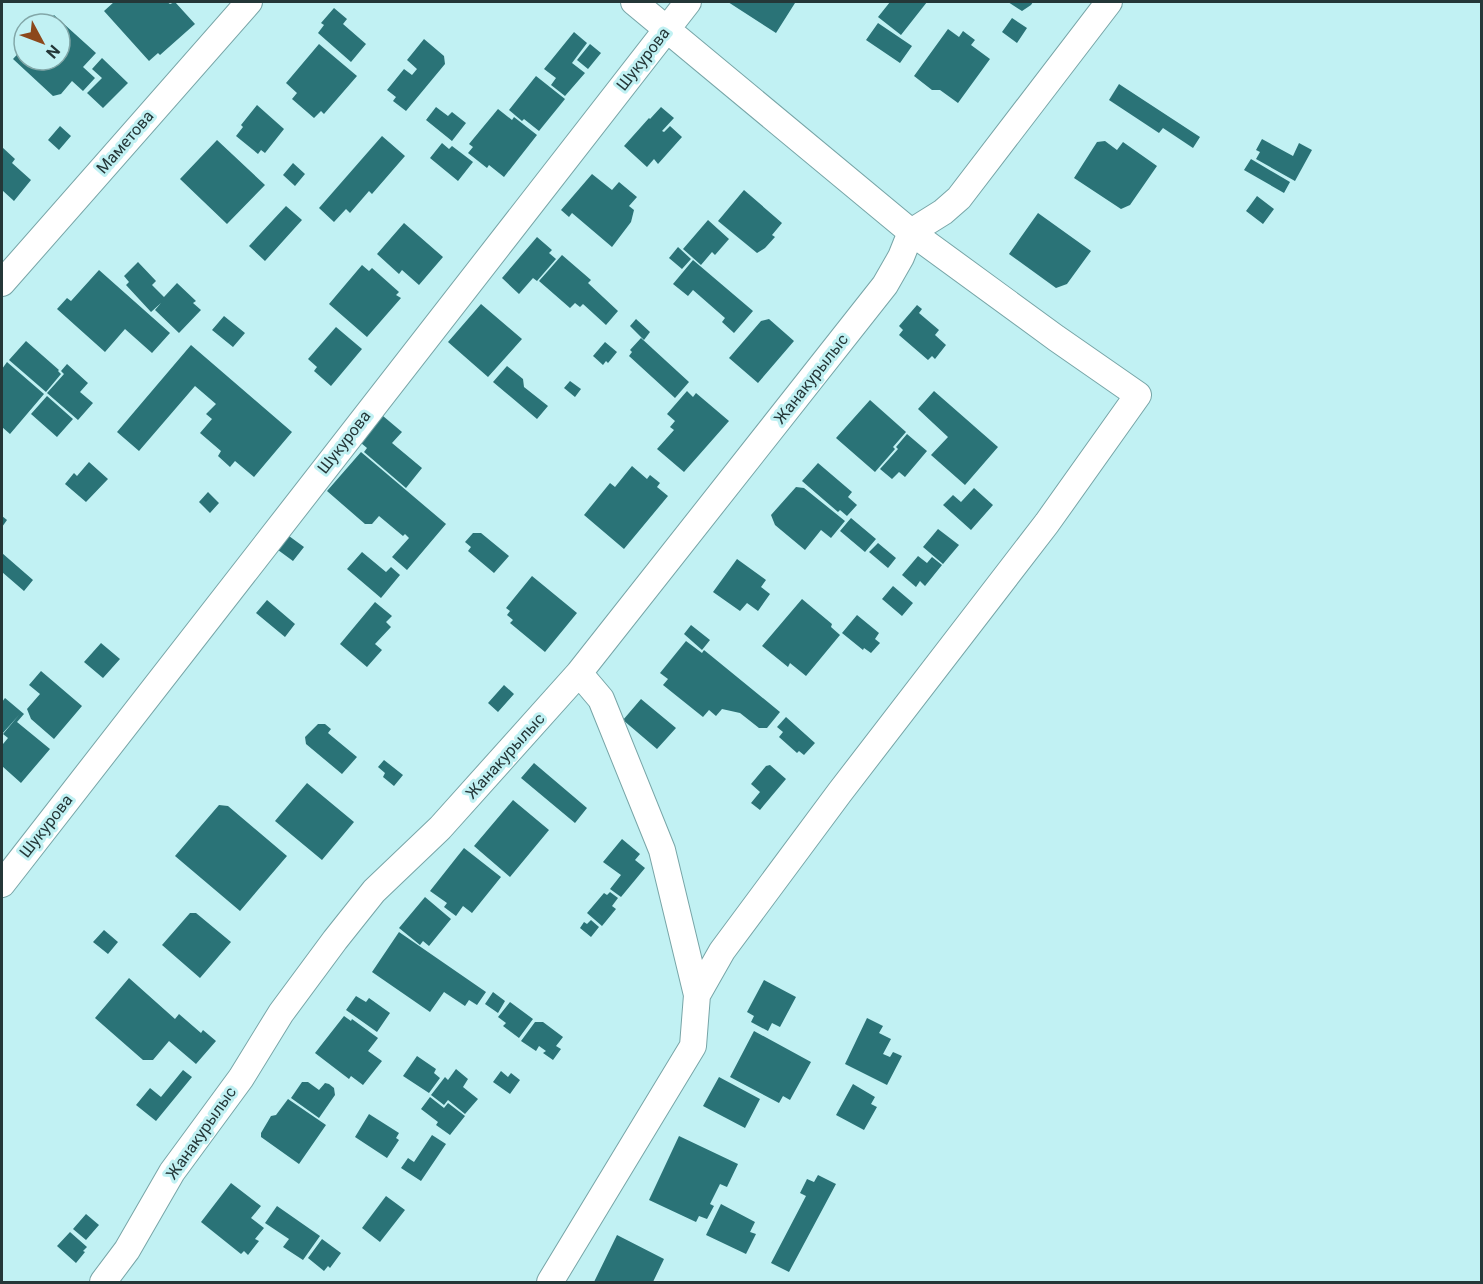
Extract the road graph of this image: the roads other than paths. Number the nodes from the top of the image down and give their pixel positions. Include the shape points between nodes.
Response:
1 (249, 2) edge
2 (634, 2) edge
3 (688, 2) edge
4 (1109, 2) edge
5 (667, 28) junction
6 (911, 232) junction
7 (2, 284) edge
8 (579, 673) junction
9 (2, 884) edge
10 (698, 995) junction
11 (103, 1282) edge
12 (550, 1282) edge

1 - 7 street, Маметова
2 - 5 street
3 - 5 street, Шукурова
4 - 6 street via 959,198
5 - 6 street
5 - 9 street, Шукурова
6 - 8 street, Жанакурылыс via 885,285
6 - 10 street via 1138,395 1047,523 722,951
8 - 10 street via 601,699 662,850
8 - 11 street, Жанакурылыс via 440,828 374,891 335,940 172,1172 127,1250
10 - 12 street via 693,1046

